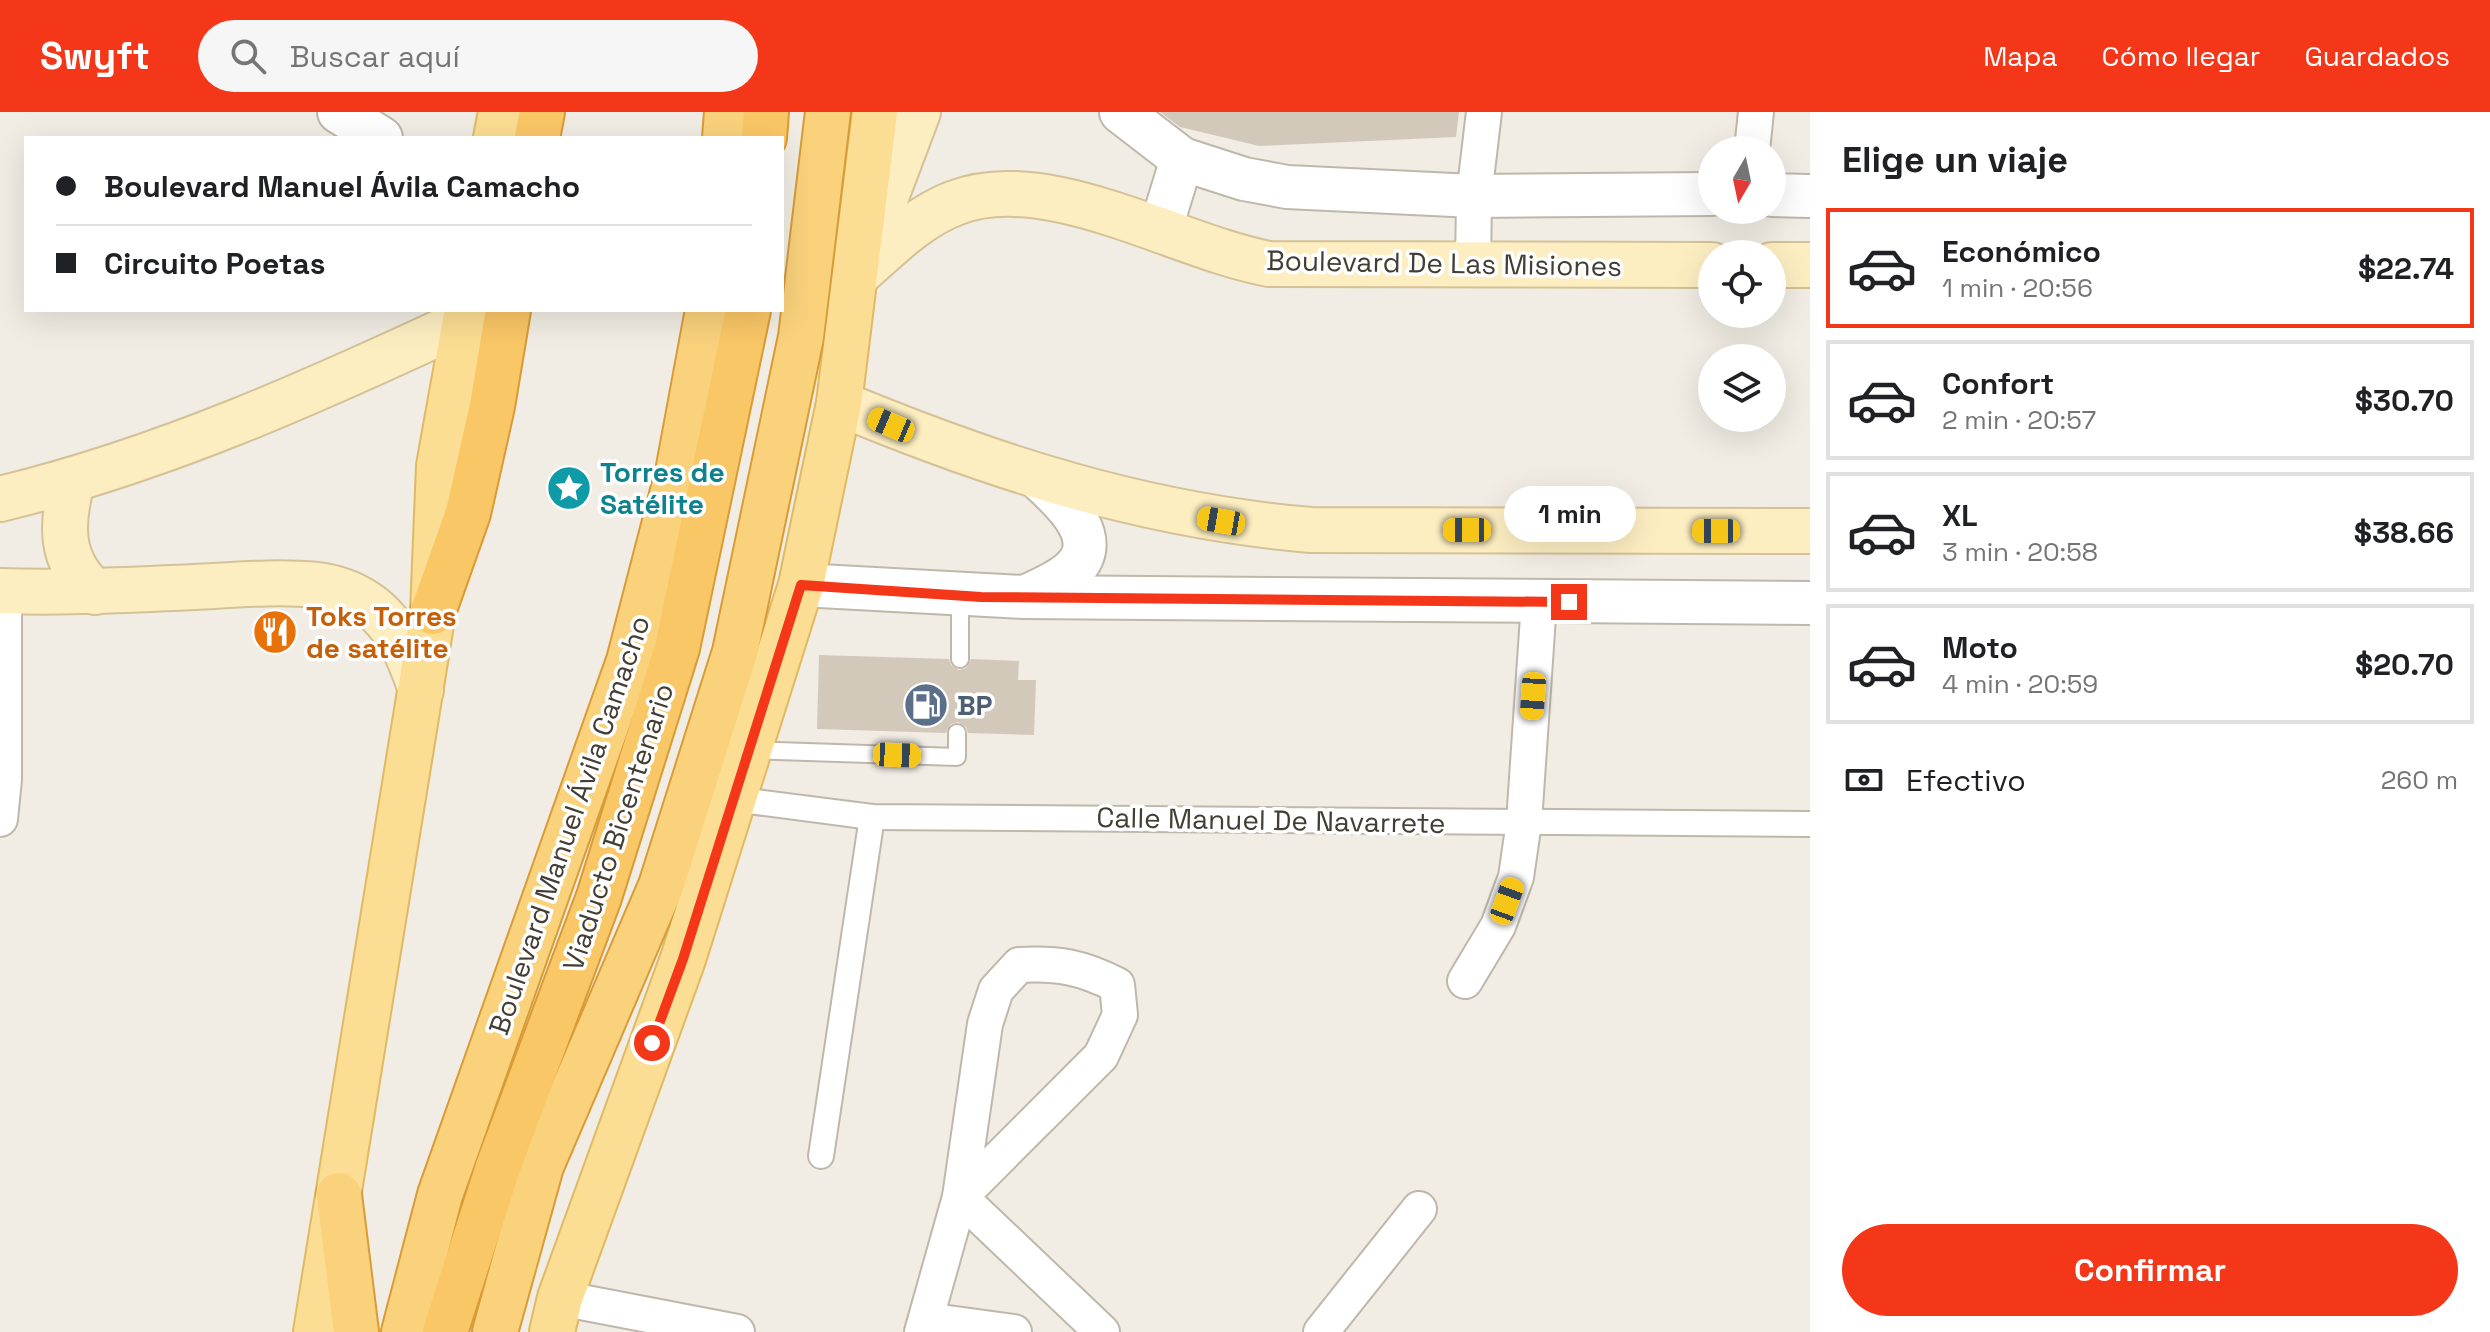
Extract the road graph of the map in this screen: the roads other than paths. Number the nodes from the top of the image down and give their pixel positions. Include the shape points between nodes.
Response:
1 (339, 112) edge
2 (542, 112) edge
3 (727, 112) edge
4 (766, 112) edge
5 (828, 112) edge
6 (875, 112) edge
7 (918, 112) edge
8 (1121, 112) edge
9 (1484, 112) edge
10 (1756, 112) edge
11 (506, 124) edge
12 (378, 136) edge
13 (725, 136) edge
14 (764, 136) edge
15 (1753, 136) edge
16 (1182, 159) junction
17 (1698, 194) edge
18 (1786, 195) edge
19 (1474, 196) junction
20 (1810, 196) edge
21 (1160, 231) junction
22 (1698, 265) edge
23 (1786, 265) edge
24 (1810, 265) edge
25 (1473, 266) junction
26 (857, 275) junction
27 (508, 312) edge
28 (708, 312) edge
29 (748, 312) edge
30 (466, 315) edge
31 (839, 403) junction
32 (1036, 476) junction
33 (72, 482) junction
34 (0, 499) edge
35 (1810, 531) edge
36 (801, 585) junction
37 (2, 591) edge
38 (95, 592) junction
39 (960, 596) junction
40 (1024, 597) junction
41 (1539, 602) junction
42 (1810, 603) edge
43 (433, 612) junction
44 (960, 659) dead end
45 (421, 690) junction
46 (957, 733) dead end
47 (749, 750) junction
48 (733, 799) junction
49 (872, 817) junction
50 (0, 819) edge
51 (1524, 822) junction
52 (1810, 824) edge
53 (1465, 981) dead end
54 (821, 1156) dead end
55 (339, 1195) junction
56 (960, 1197) junction
57 (1419, 1209) dead end
58 (556, 1315) edge
59 (924, 1326) edge
60 (316, 1332) edge
61 (356, 1332) edge
62 (404, 1332) edge
63 (445, 1332) edge
64 (495, 1332) edge
65 (737, 1332) edge
66 (1014, 1332) edge
67 (1102, 1332) edge
68 (1321, 1332) edge

1 - 12 street
2 - 11 highway
3 - 13 highway
4 - 14 highway
5 - 64 highway via 801,337 735,652 661,886 541,1166
6 - 26 main road
7 - 26 main road
8 - 16 street
9 - 19 street
10 - 15 street
16 - 19 street via 1287,187
16 - 21 street
17 - 19 street
18 - 20 street
19 - 25 street
21 - 25 main road, Boulevard De Las Misiones via 1231,257 1269,264
21 - 26 main road, Boulevard De Las Misiones via 1048,196 997,193 957,202 925,218
22 - 25 main road, Boulevard De Las Misiones
23 - 24 main road
26 - 31 main road
27 - 43 highway via 468,513
28 - 62 highway, Boulevard Manuel Ávila Camacho via 678,472 629,661 440,1195
29 - 63 highway, Viaducto Bicentenario via 677,648 599,897 498,1167
30 - 33 main road via 302,397
30 - 43 main road via 439,466
31 - 32 main road via 943,446
31 - 36 main road
32 - 35 main road via 1177,513 1311,530
32 - 40 street via 1078,517 1084,542 1071,572
33 - 34 main road
33 - 38 main road via 65,547 76,572
36 - 39 street
36 - 47 main road
37 - 38 main road
37 - 50 street
38 - 45 main road via 318,585 349,593 385,619 408,652
39 - 40 street
39 - 44 lane
40 - 41 street
41 - 42 street
41 - 51 street
43 - 45 main road
45 - 55 main road
46 - 47 lane via 957,757
47 - 48 main road
48 - 49 street, Calle Manuel De Navarrete
48 - 58 main road via 683,959
49 - 51 street, Calle Manuel De Navarrete
49 - 54 street
51 - 52 street, Calle Manuel De Navarrete
51 - 53 street via 1516,877 1498,926
55 - 60 main road
55 - 61 highway
56 - 56 street via 985,1024 996,990 1019,965 1085,969 1117,985 1120,1015 1101,1056
56 - 59 street
56 - 67 street
57 - 68 street
58 - 65 street
59 - 66 street

